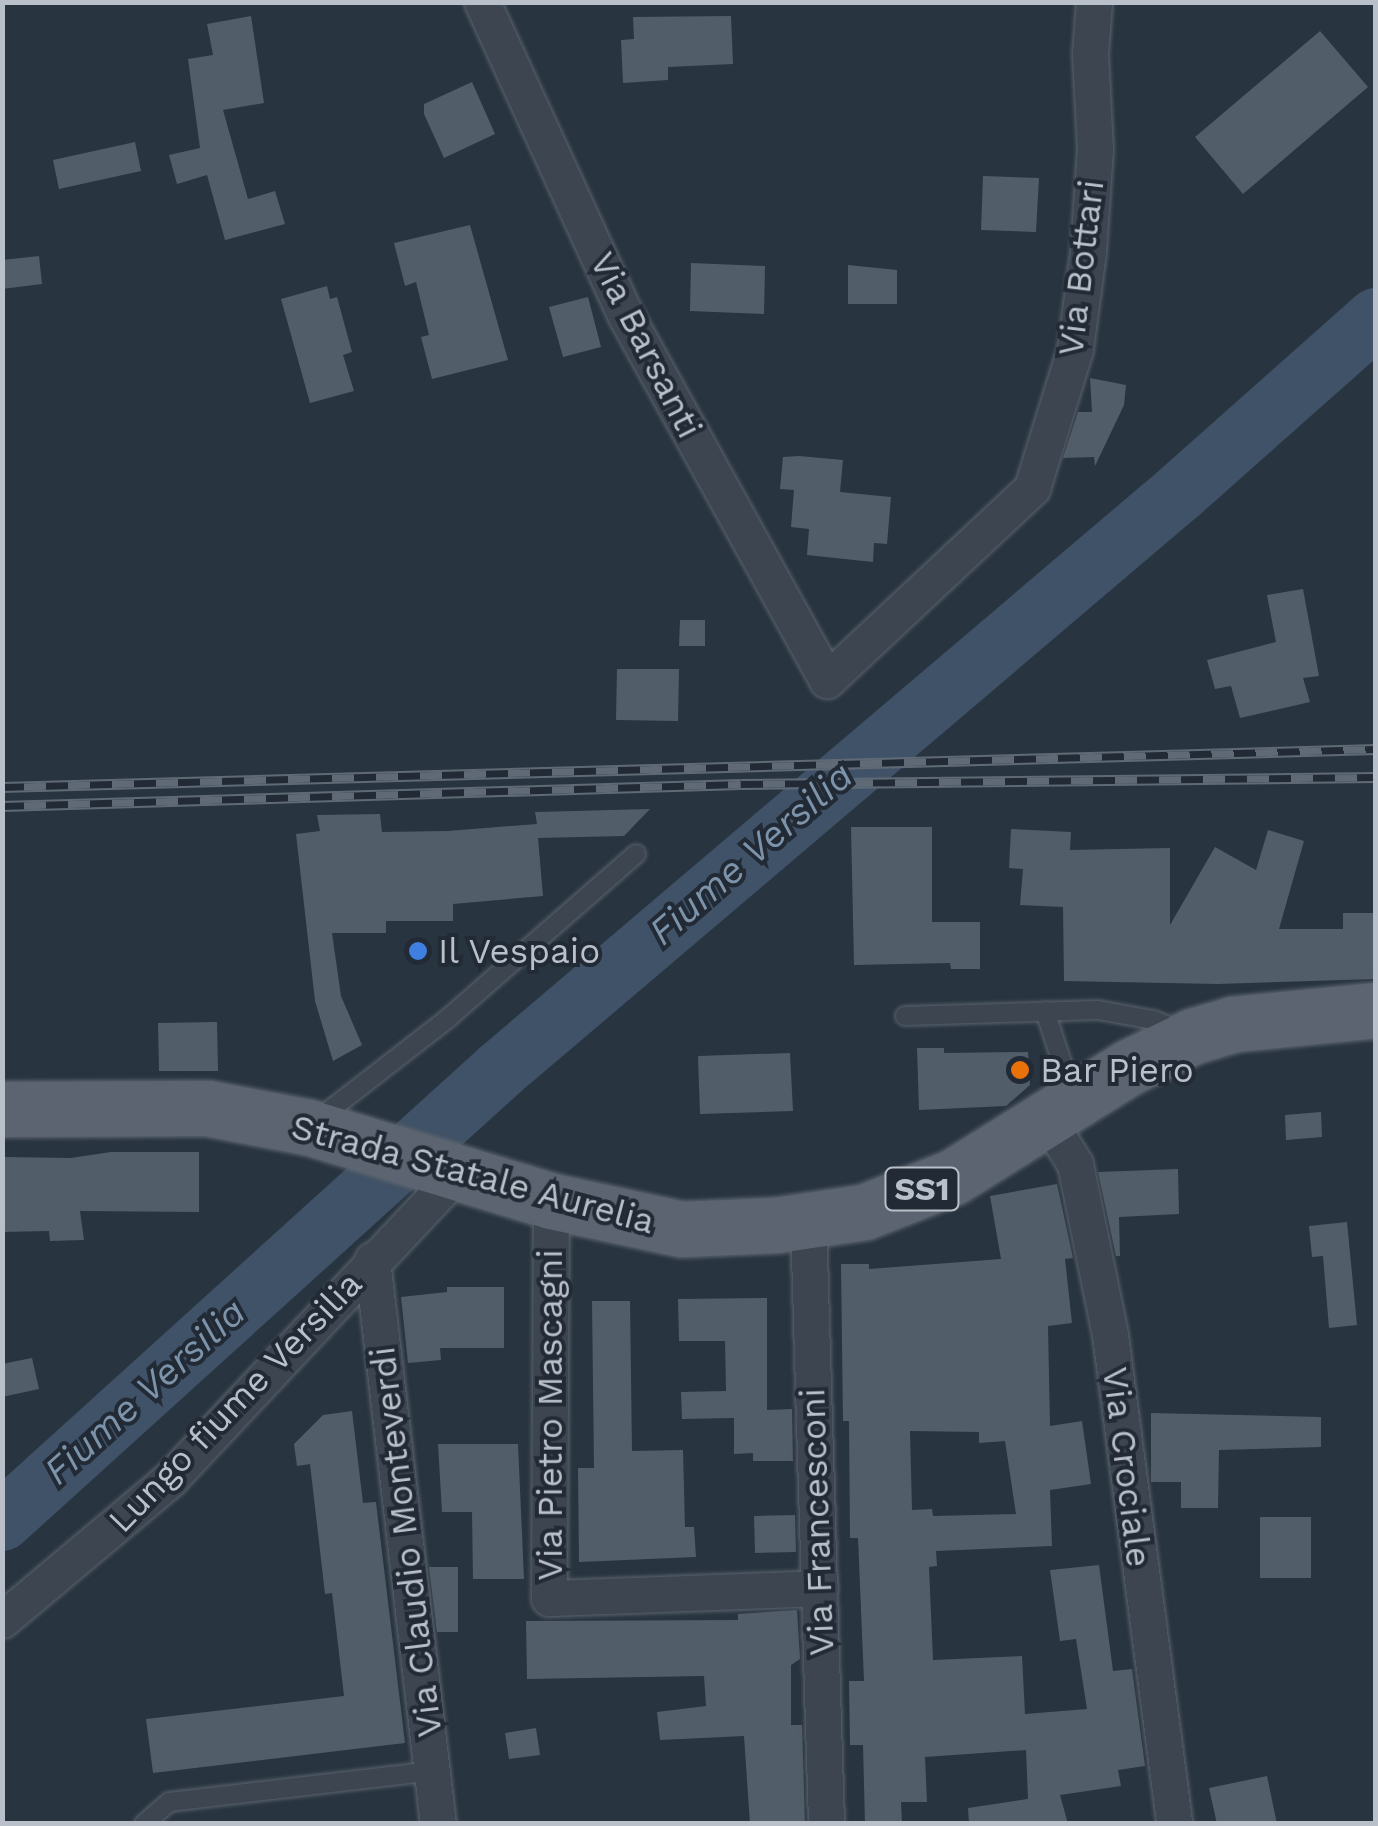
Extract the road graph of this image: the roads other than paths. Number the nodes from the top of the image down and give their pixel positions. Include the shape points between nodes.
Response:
1 (482, 2) edge
2 (1094, 2) edge
3 (827, 680) joint
4 (636, 854) dead end
5 (1046, 1011) junction
6 (905, 1016) dead end
7 (1370, 1019) edge
8 (1193, 1036) junction
9 (2, 1109) edge
10 (1061, 1110) junction
11 (308, 1127) junction
12 (448, 1170) junction
13 (551, 1201) junction
14 (808, 1220) junction
15 (372, 1260) junction
16 (820, 1588) junction
17 (2, 1620) edge
18 (433, 1771) junction
19 (144, 1824) edge
20 (438, 1824) edge
21 (826, 1824) edge
22 (1174, 1824) edge

1 - 3 street, Via Barsanti via 626,316
2 - 3 street, Via Bottari via 1088,252 1075,350 1032,488
4 - 11 lane via 447,1020
5 - 6 lane
5 - 8 lane via 1098,1010
5 - 10 lane
7 - 8 main road, Strada Statale Aurelia / SS1 via 1234,1024
8 - 10 main road, Strada Statale Aurelia / SS1 via 1129,1066
9 - 11 main road, Strada Statale Aurelia / SS1 via 207,1108
10 - 14 main road, Strada Statale Aurelia / SS1 via 954,1177 864,1212
10 - 22 street, Via Crociale via 1110,1335
11 - 12 main road, Strada Statale Aurelia / SS1
12 - 13 main road, Strada Statale Aurelia / SS1
12 - 15 street, Lungo fiume Versilia
13 - 14 main road, Strada Statale Aurelia / SS1 via 682,1230
13 - 16 street, Via Pietro Mascagni via 549,1598
14 - 16 street, Via Francesconi
15 - 17 street, Lungo fiume Versilia via 170,1480
15 - 18 street, Via Claudio Monteverdi
16 - 21 street, Via Francesconi
18 - 19 lane via 168,1802
18 - 20 street, Via Claudio Monteverdi

